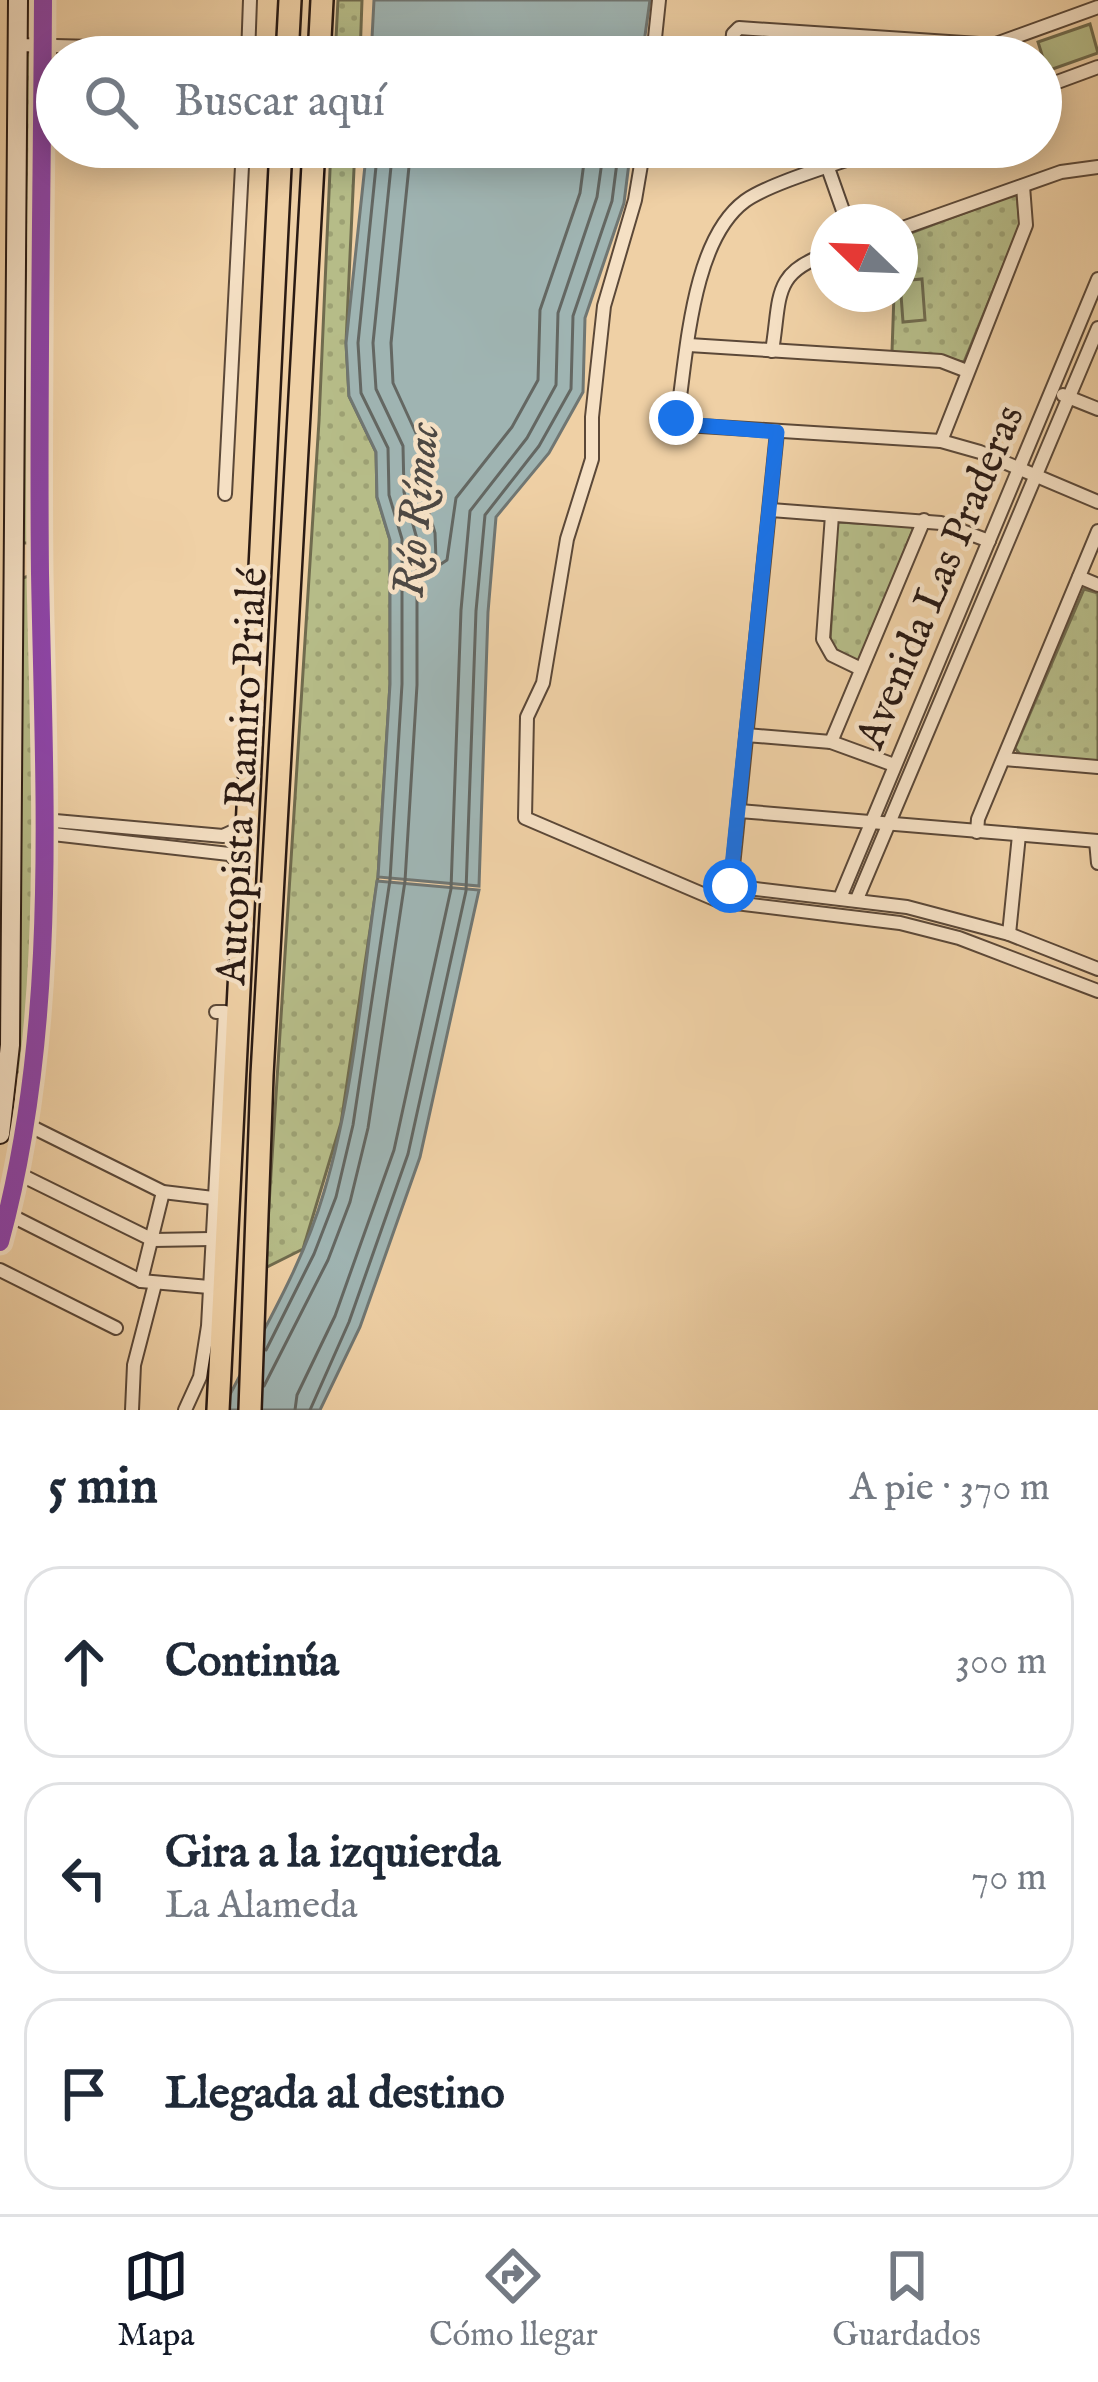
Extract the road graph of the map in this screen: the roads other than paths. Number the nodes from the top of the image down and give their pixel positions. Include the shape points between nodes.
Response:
1 (18, 0) edge
2 (43, 0) edge
3 (250, 0) edge
4 (290, 0) edge
5 (322, 0) edge
6 (659, 0) edge
7 (1098, 7) edge
8 (833, 34) junction
9 (43, 36) edge
10 (249, 36) edge
11 (287, 36) edge
12 (320, 36) edge
13 (655, 36) edge
14 (734, 36) edge
15 (827, 36) edge
16 (862, 36) edge
17 (1019, 36) edge
18 (17, 45) junction
19 (36, 45) edge
20 (1098, 68) edge
21 (1062, 81) edge
22 (8, 153) edge
23 (1098, 167) edge
24 (42, 168) edge
25 (242, 168) edge
26 (280, 168) edge
27 (313, 168) edge
28 (640, 168) edge
29 (828, 168) joint
30 (1023, 186) junction
31 (841, 204) edge
32 (918, 223) edge
33 (810, 261) edge
34 (1098, 280) edge
35 (8, 325) edge
36 (1098, 328) edge
37 (689, 345) junction
38 (772, 351) junction
39 (967, 370) junction
40 (1051, 391) junction
41 (1069, 398) junction
42 (7, 402) edge
43 (1098, 410) edge
44 (777, 432) junction
45 (940, 441) junction
46 (1018, 468) junction
47 (7, 474) edge
48 (1035, 475) junction
49 (225, 494) dead end
50 (1098, 502) edge
51 (771, 510) junction
52 (832, 515) junction
53 (924, 520) junction
54 (1098, 531) edge
55 (989, 541) junction
56 (7, 559) edge
57 (40, 559) junction
58 (1079, 577) junction
59 (1098, 585) edge
60 (861, 669) junction
61 (746, 734) junction
62 (831, 742) junction
63 (1004, 759) junction
64 (894, 765) junction
65 (1098, 767) edge
66 (248, 807) junction
67 (739, 811) junction
68 (6, 819) edge
69 (870, 823) junction
70 (889, 825) junction
71 (44, 826) junction
72 (977, 832) junction
73 (1019, 835) junction
74 (1097, 841) edge
75 (1098, 863) edge
76 (247, 868) junction
77 (840, 898) junction
78 (857, 899) junction
79 (1009, 934) junction
80 (1098, 969) edge
81 (1098, 991) edge
82 (217, 1012) dead end
83 (4, 1082) edge
84 (31, 1085) junction
85 (26, 1124) junction
86 (0, 1135) edge
87 (19, 1174) junction
88 (163, 1192) junction
89 (213, 1198) junction
90 (8, 1214) junction
91 (211, 1239) junction
92 (153, 1240) junction
93 (0, 1241) edge
94 (0, 1270) edge
95 (148, 1283) junction
96 (216, 1284) junction
97 (116, 1328) dead end
98 (132, 1410) edge
99 (185, 1410) edge
100 (218, 1410) edge
101 (250, 1410) edge

1 - 18 main road
2 - 9 main road
3 - 10 street
4 - 11 highway
5 - 12 highway
6 - 13 street
7 - 17 street
8 - 14 street
8 - 15 street
8 - 16 street
18 - 19 street
18 - 22 main road
20 - 21 street
22 - 35 main road
23 - 30 street
24 - 57 main road
25 - 49 street
26 - 66 highway, Autopista Ramiro Prialé
27 - 101 highway, Autopista Ramiro Prialé
28 - 81 street via 604,306 592,459 567,539 543,683 527,717 525,818 718,902 900,923
29 - 31 street
29 - 37 street via 748,199 729,216 700,281
30 - 32 street
30 - 39 street via 1026,225
33 - 38 street via 785,280
34 - 40 street, Avenida Las Praderas
35 - 42 main road
36 - 41 street, Avenida Las Praderas
37 - 38 street
37 - 44 street via 676,418
38 - 39 street via 941,361
39 - 45 street
40 - 41 street
40 - 46 street, Avenida Las Praderas
41 - 43 street
41 - 48 street, Avenida Las Praderas
42 - 47 main road
44 - 45 street
44 - 51 street
45 - 46 street
46 - 48 street
46 - 55 street, Avenida Las Praderas
47 - 56 main road
48 - 50 street
48 - 70 street, Avenida Las Praderas
51 - 52 street
51 - 61 street
52 - 53 street
52 - 60 street via 824,639 832,655
53 - 55 street
53 - 60 street
54 - 58 street
55 - 64 street, Avenida Las Praderas
56 - 57 main road
56 - 68 main road
57 - 71 main road
58 - 59 street
58 - 63 street
60 - 62 street
61 - 62 street
61 - 67 street
62 - 64 street
63 - 65 street
63 - 72 street
64 - 69 street, Avenida Las Praderas
66 - 71 street via 238,829 223,836
66 - 76 highway, Autopista Ramiro Prialé
67 - 69 street
67 - 77 street via 730,886
68 - 83 main road
69 - 70 street
69 - 77 street, Avenida Las Praderas
70 - 72 street
70 - 78 street, Avenida Las Praderas
71 - 76 street via 230,854
71 - 84 main road
72 - 73 street
73 - 74 street
73 - 79 street
74 - 75 street
76 - 96 highway, Autopista Ramiro Prialé
77 - 78 street
78 - 79 street
79 - 80 street
82 - 89 street via 225,1012
83 - 84 main road
83 - 86 main road
84 - 85 main road
85 - 87 main road
85 - 88 street
87 - 90 main road
87 - 92 street
88 - 89 street
88 - 92 street
89 - 91 street
90 - 93 main road
90 - 95 street
91 - 92 street
91 - 96 street
92 - 95 street
94 - 97 street
95 - 96 street
95 - 98 street
96 - 99 street via 200,1376
96 - 100 highway, Autopista Ramiro Prialé

